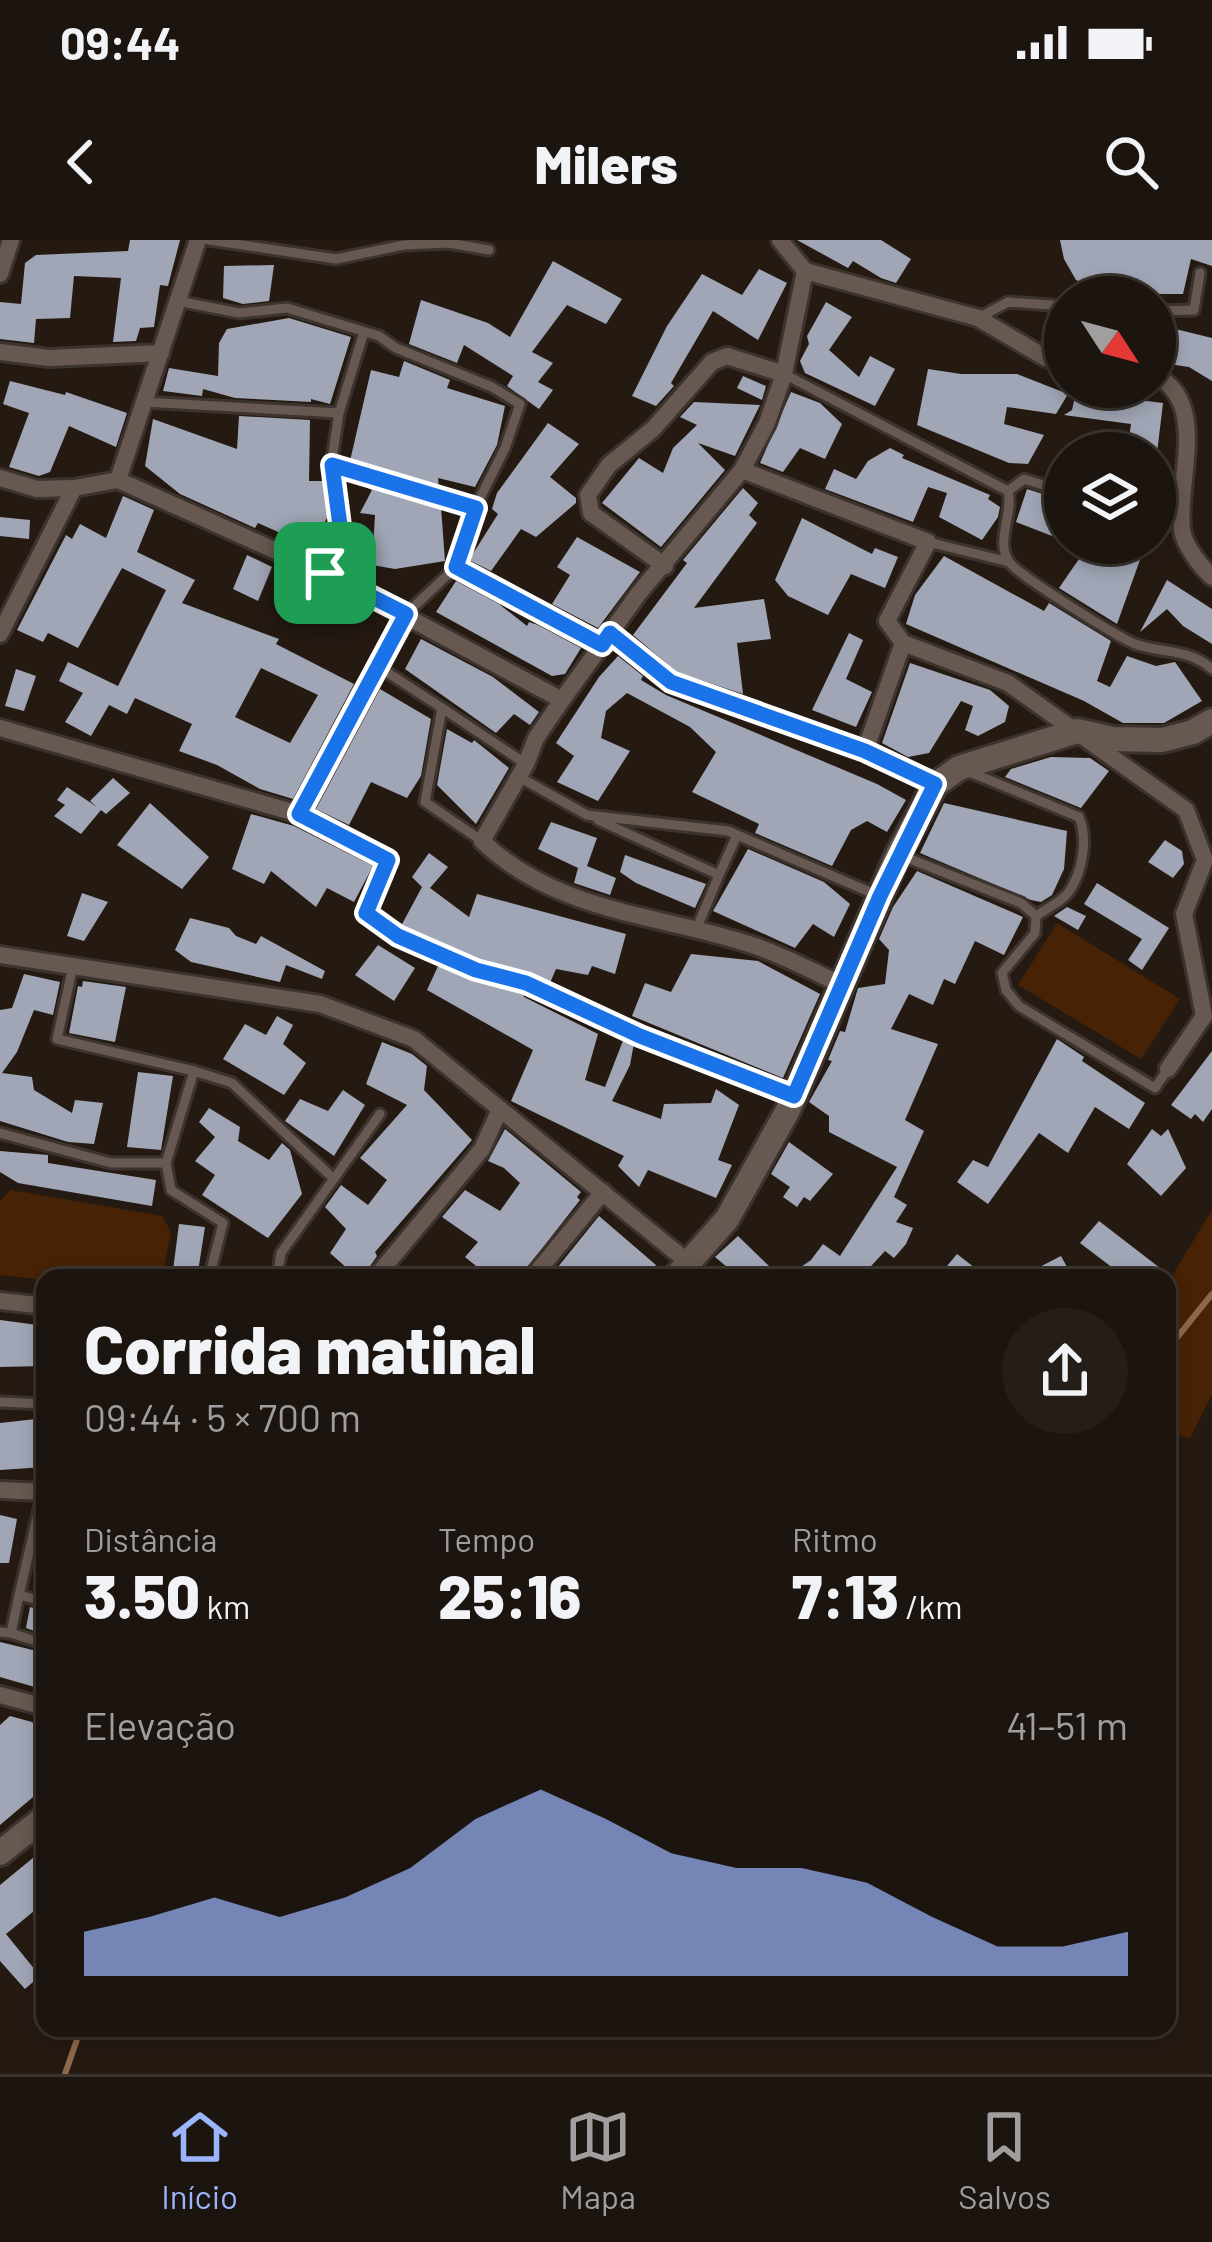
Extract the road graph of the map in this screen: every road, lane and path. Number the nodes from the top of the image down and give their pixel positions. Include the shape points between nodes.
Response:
1 (11, 240) edge
2 (198, 240) edge
3 (209, 240) edge
4 (780, 240) edge
5 (489, 250) dead end
6 (805, 272) junction
7 (1200, 273) dead end
8 (0, 274) edge
9 (178, 302) junction
10 (1044, 305) edge
11 (1176, 310) edge
12 (978, 318) junction
13 (364, 332) junction
14 (0, 352) edge
15 (161, 353) junction
16 (1044, 357) edge
17 (784, 374) junction
18 (1176, 389) edge
19 (144, 402) junction
20 (339, 413) junction
21 (332, 465) junction
22 (742, 470) junction
23 (0, 478) edge
24 (118, 480) junction
25 (1044, 485) edge
26 (74, 488) junction
27 (1008, 491) junction
28 (476, 508) junction
29 (928, 542) junction
30 (1009, 562) junction
31 (665, 566) junction
32 (456, 567) junction
33 (325, 573) junction
34 (1212, 577) edge
35 (406, 614) junction
36 (0, 634) edge
37 (606, 639) junction
38 (903, 644) junction
39 (378, 666) junction
40 (1212, 669) edge
41 (562, 700) junction
42 (442, 708) junction
43 (1212, 721) edge
44 (0, 728) edge
45 (1077, 731) junction
46 (865, 751) junction
47 (959, 768) junction
48 (522, 771) junction
49 (935, 784) junction
50 (1186, 810) junction
51 (299, 814) junction
52 (587, 815) junction
53 (1212, 827) edge
54 (737, 836) junction
55 (482, 841) junction
56 (898, 854) junction
57 (388, 860) joint
58 (718, 875) junction
59 (880, 896) junction
60 (1036, 916) junction
61 (696, 930) junction
62 (0, 955) edge
63 (73, 966) junction
64 (840, 984) junction
65 (1208, 1012) edge
66 (1168, 1069) joint
67 (194, 1071) junction
68 (794, 1096) junction
69 (500, 1109) junction
70 (380, 1114) dead end
71 (0, 1132) edge
72 (166, 1162) junction
73 (334, 1179) junction
74 (602, 1192) junction
75 (211, 1269) edge
76 (279, 1269) edge
77 (383, 1269) edge
78 (539, 1269) edge
79 (681, 1269) edge
80 (683, 1269) edge
81 (0, 1301) edge
82 (36, 1305) edge
83 (0, 1402) edge
84 (36, 1404) edge
85 (0, 1490) edge
86 (36, 1492) edge
87 (36, 1525) edge
88 (19, 1595) junction
89 (36, 1600) edge
90 (6, 1633) edge
91 (36, 1641) edge
92 (0, 1695) edge
93 (36, 1705) edge
94 (36, 1824) edge
95 (0, 1853) edge

1 - 8 street
2 - 9 street
3 - 5 lane via 336,259 404,245
4 - 6 street
6 - 12 street
6 - 17 street
7 - 11 lane via 1194,310
9 - 13 lane via 239,313 286,308
9 - 15 street
10 - 12 lane via 1008,302
12 - 16 street
13 - 20 lane
13 - 28 lane via 520,404
14 - 15 street
15 - 19 street
17 - 22 street
17 - 27 lane
17 - 31 street via 727,356 712,362 588,495 591,512
18 - 34 street via 1186,419 1182,534
19 - 20 lane
19 - 24 street
20 - 21 lane
21 - 28 lane
21 - 33 lane via 341,533
22 - 29 street
22 - 31 street
23 - 26 street
24 - 26 street
24 - 33 street
25 - 27 lane via 1024,478
26 - 36 street
27 - 30 lane
28 - 32 lane
29 - 30 lane
29 - 38 street via 887,621
30 - 40 lane via 1135,644 1196,655
31 - 37 street
32 - 35 lane
32 - 37 street
33 - 35 street
35 - 39 street
35 - 41 street
37 - 41 street
37 - 46 street via 671,682
38 - 45 street via 1008,682
38 - 46 street
39 - 42 lane
39 - 51 street
41 - 48 street
42 - 48 lane
42 - 55 lane via 425,802
43 - 45 street via 1162,740
44 - 51 street
45 - 47 street
45 - 50 street
46 - 49 street
47 - 49 street
47 - 60 lane via 1079,817 1080,866 1066,895
48 - 52 lane
48 - 55 street
49 - 56 street
50 - 53 street
50 - 65 street via 1205,860 1184,914
51 - 57 street
52 - 54 lane
52 - 58 lane
54 - 58 lane
54 - 59 lane
55 - 61 street via 564,894
56 - 59 street
56 - 60 lane via 1022,903
57 - 68 lane via 366,913 398,936
58 - 61 lane
59 - 64 street
60 - 66 lane via 1035,932 1002,973 1018,1006 1155,1088
61 - 64 street
62 - 63 street
63 - 67 lane via 57,1039
63 - 69 street via 320,1004 414,1039
64 - 68 street
65 - 66 street
67 - 72 lane
67 - 73 lane via 232,1083
68 - 80 street via 727,1219
69 - 74 street
69 - 77 street via 482,1150
70 - 73 lane
71 - 72 lane via 111,1163
72 - 75 lane via 171,1190 223,1223
73 - 76 lane via 281,1253
74 - 78 street
74 - 79 street
81 - 82 street
83 - 84 lane
85 - 86 street
87 - 88 lane
88 - 89 lane
88 - 90 lane
90 - 91 lane
92 - 93 street
94 - 95 street

